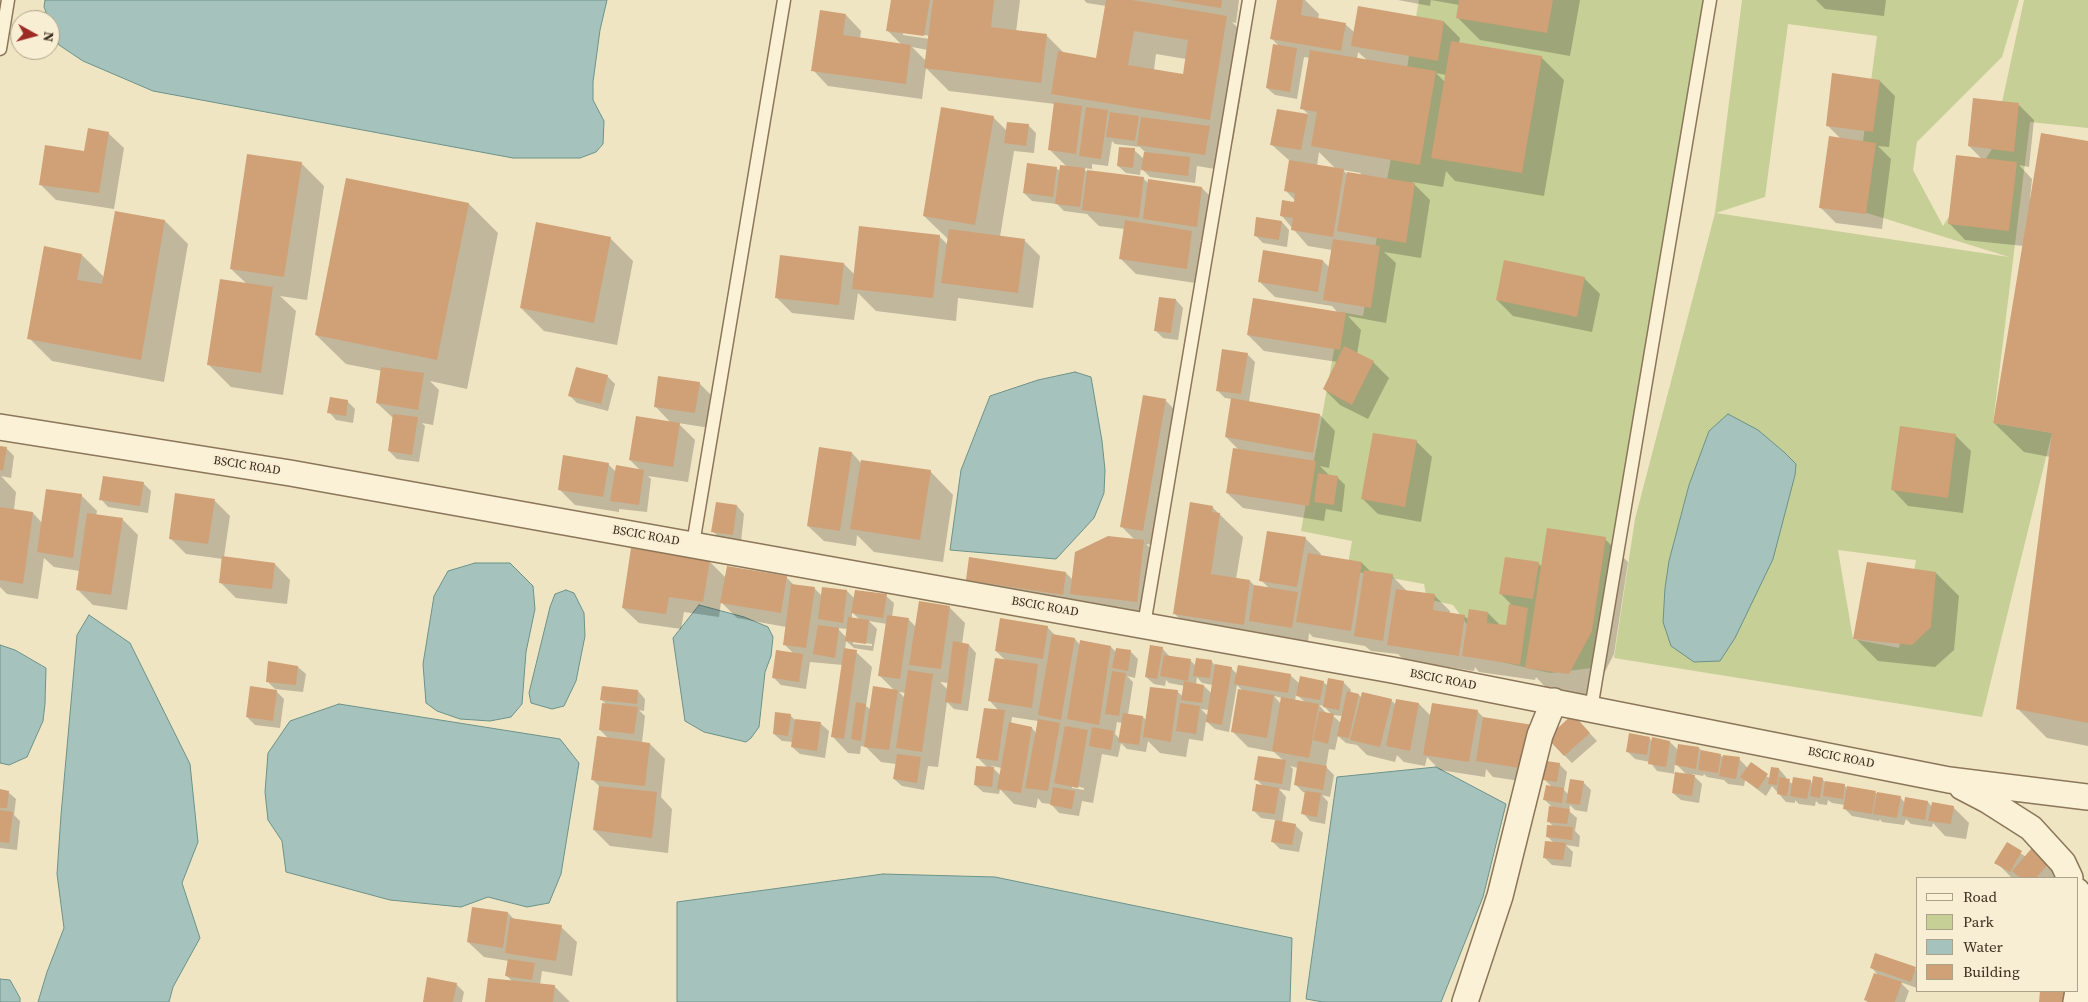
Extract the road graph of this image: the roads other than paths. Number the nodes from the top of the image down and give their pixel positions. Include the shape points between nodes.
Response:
1 (8, 0) edge
2 (784, 0) edge
3 (1249, 0) edge
4 (1710, 0) edge
5 (0, 48) edge
6 (0, 427) edge
7 (693, 544) junction
8 (1144, 625) junction
9 (1554, 701) junction
10 (1592, 709) junction
11 (1949, 780) junction
12 (2088, 797) edge
13 (2069, 877) edge
14 (2078, 894) edge
15 (2088, 922) edge
16 (2088, 935) edge
17 (2078, 991) edge
18 (1465, 1002) edge

1 - 5 lane
2 - 7 lane
3 - 8 lane
4 - 10 lane
6 - 7 street, BSCIC ROAD via 290,473
7 - 8 street, BSCIC ROAD
8 - 9 street, BSCIC ROAD
9 - 10 street, BSCIC ROAD
9 - 18 street via 1540,735 1500,896
10 - 11 street, BSCIC ROAD
11 - 12 street, BSCIC ROAD
11 - 13 street via 2031,828 2062,863
14 - 15 street
16 - 17 street

